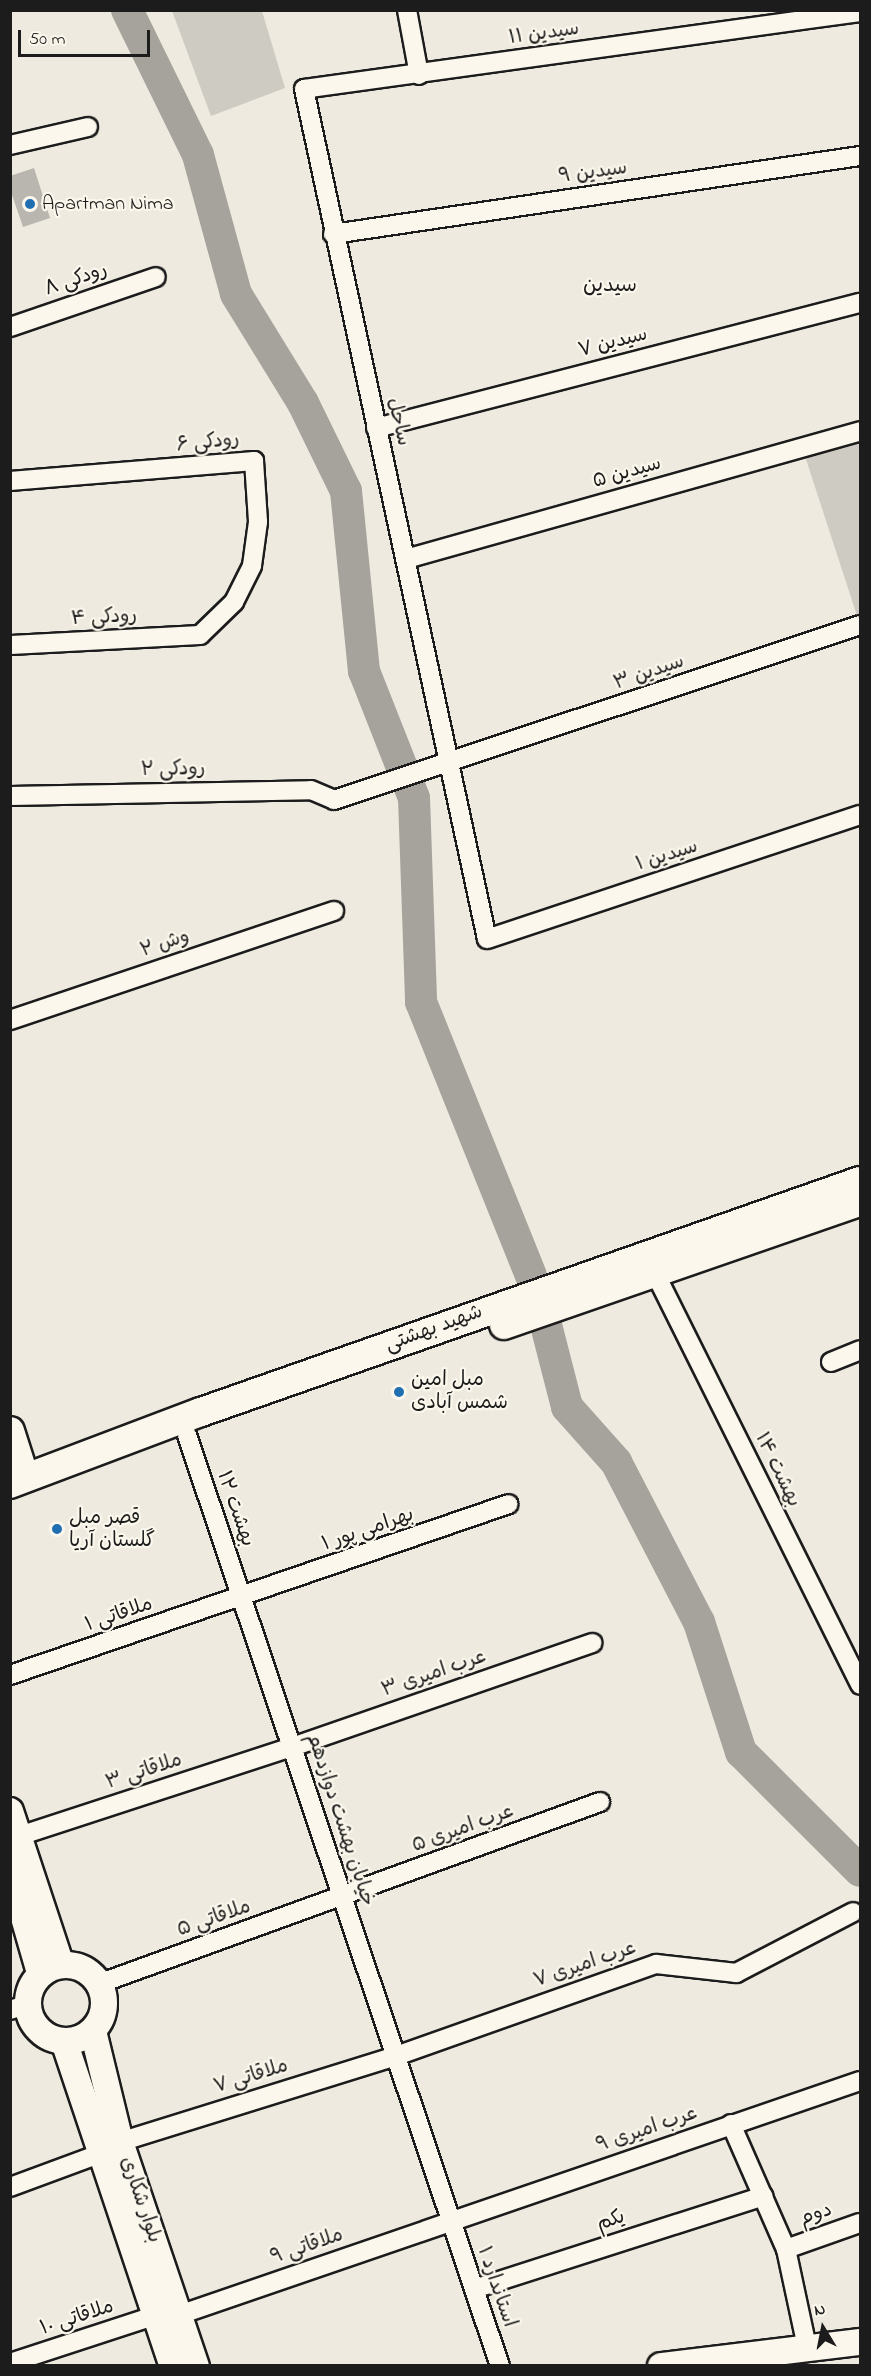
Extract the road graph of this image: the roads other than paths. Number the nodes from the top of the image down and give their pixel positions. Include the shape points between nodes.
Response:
1 (407, 10) edge
2 (861, 12) edge
3 (419, 75) junction
4 (304, 89) joint
5 (88, 127) dead end
6 (10, 145) edge
7 (861, 156) edge
8 (333, 234) junction
9 (156, 276) dead end
10 (861, 303) edge
11 (10, 327) edge
12 (376, 428) junction
13 (861, 431) edge
14 (10, 481) edge
15 (406, 559) junction
16 (861, 625) edge
17 (200, 635) joint
18 (10, 645) edge
19 (452, 764) junction
20 (10, 796) edge
21 (334, 800) joint
22 (861, 815) edge
23 (334, 911) dead end
24 (487, 939) joint
25 (10, 1020) edge
26 (861, 1181) edge
27 (861, 1202) edge
28 (655, 1273) junction
29 (861, 1350) edge
30 (831, 1362) dead end
31 (10, 1431) edge
32 (187, 1435) junction
33 (18, 1481) edge
34 (10, 1502) edge
35 (509, 1504) dead end
36 (242, 1597) junction
37 (592, 1642) dead end
38 (10, 1675) edge
39 (861, 1686) edge
40 (292, 1747) junction
41 (600, 1802) dead end
42 (10, 1811) edge
43 (15, 1838) edge
44 (10, 1869) edge
45 (342, 1898) junction
46 (853, 1912) dead end
47 (51, 1969) junction
48 (101, 1983) junction
49 (19, 2007) edge
50 (93, 2031) junction
51 (64, 2041) junction
52 (396, 2056) junction
53 (861, 2081) edge
54 (731, 2124) junction
55 (111, 2147) junction
56 (10, 2187) edge
57 (763, 2196) junction
58 (450, 2223) junction
59 (861, 2223) edge
60 (786, 2249) junction
61 (474, 2289) junction
62 (168, 2315) junction
63 (861, 2342) edge
64 (807, 2347) junction
65 (10, 2363) edge
66 (173, 2366) edge
67 (196, 2366) edge
68 (500, 2366) edge
69 (661, 2366) edge

1 - 3 street
2 - 3 street, ۱۱ سیدین
3 - 4 street, ۱۱ سیدین
4 - 8 street, ساحل
5 - 6 street
7 - 8 street, ۹ سیدین
8 - 12 street, ساحل
9 - 11 street, رودکی ۸
10 - 12 street, سیدین ۷
12 - 15 street, ساحل
13 - 15 street, سیدین ۵
14 - 17 street, رودکی ۶ via 254,461 258,522 252,566 234,602
15 - 19 street, ساحل
16 - 19 street, سیدین ۳
17 - 18 street, رودکی ۴
19 - 21 street, سیدین ۳
19 - 24 street, ساحل
20 - 21 street, رودکی ۲ via 311,790
22 - 24 street, سیدین ۱
23 - 25 street, وش ۲
26 - 33 main road, شهید بهشتی via 212,1408
27 - 28 main road, شهید بهشتی
28 - 32 main road, شهید بهشتی
28 - 39 street, بهشت ۱۴
29 - 30 street
31 - 33 main road
32 - 34 main road, شهید بهشتی
32 - 36 street, ۱۲ بهشت
35 - 36 street, ۱ بهرامی پور
36 - 38 street, ملاقاتی ۱
36 - 40 street, خیابان بهشت دوازدهم
37 - 40 street, ۳ عرب امیری
40 - 43 street, ملاقاتی ۳
40 - 45 street, خیابان بهشت دوازدهم
41 - 45 street, ۵ عرب امیری
42 - 43 main road
43 - 47 main road
44 - 47 main road
45 - 48 street, ملاقاتی ۵
45 - 52 street, خیابان بهشت دوازدهم
46 - 52 street, ۷ عرب امیری via 736,1973 656,1964
47 - 48 main road via 83,1968
47 - 49 main road via 31,1986
48 - 50 main road via 105,2005
49 - 51 main road via 39,2030
50 - 51 main road
50 - 55 main road, بلوار شکاری
51 - 55 main road, بلوار شکاری
52 - 55 street, ۷ ملاقاتی
52 - 58 street, خیابان بهشت دوازدهم
53 - 54 street, ۹ عرب امیری
54 - 57 street
54 - 58 street, ۹ عرب امیری
55 - 56 street, ۷ ملاقاتی
55 - 62 main road, بلوار شکاری
57 - 60 street
57 - 61 street, یکم
58 - 61 street, استاندارد ۱
58 - 62 street, ملاقاتی ۹
59 - 60 street, دوم
60 - 64 street
61 - 68 street, استاندارد ۱
62 - 65 street, ۱۰ ملاقاتی
62 - 66 main road, بلوار شکاری
62 - 67 main road, بلوار شکاری
63 - 64 main road
64 - 69 main road

